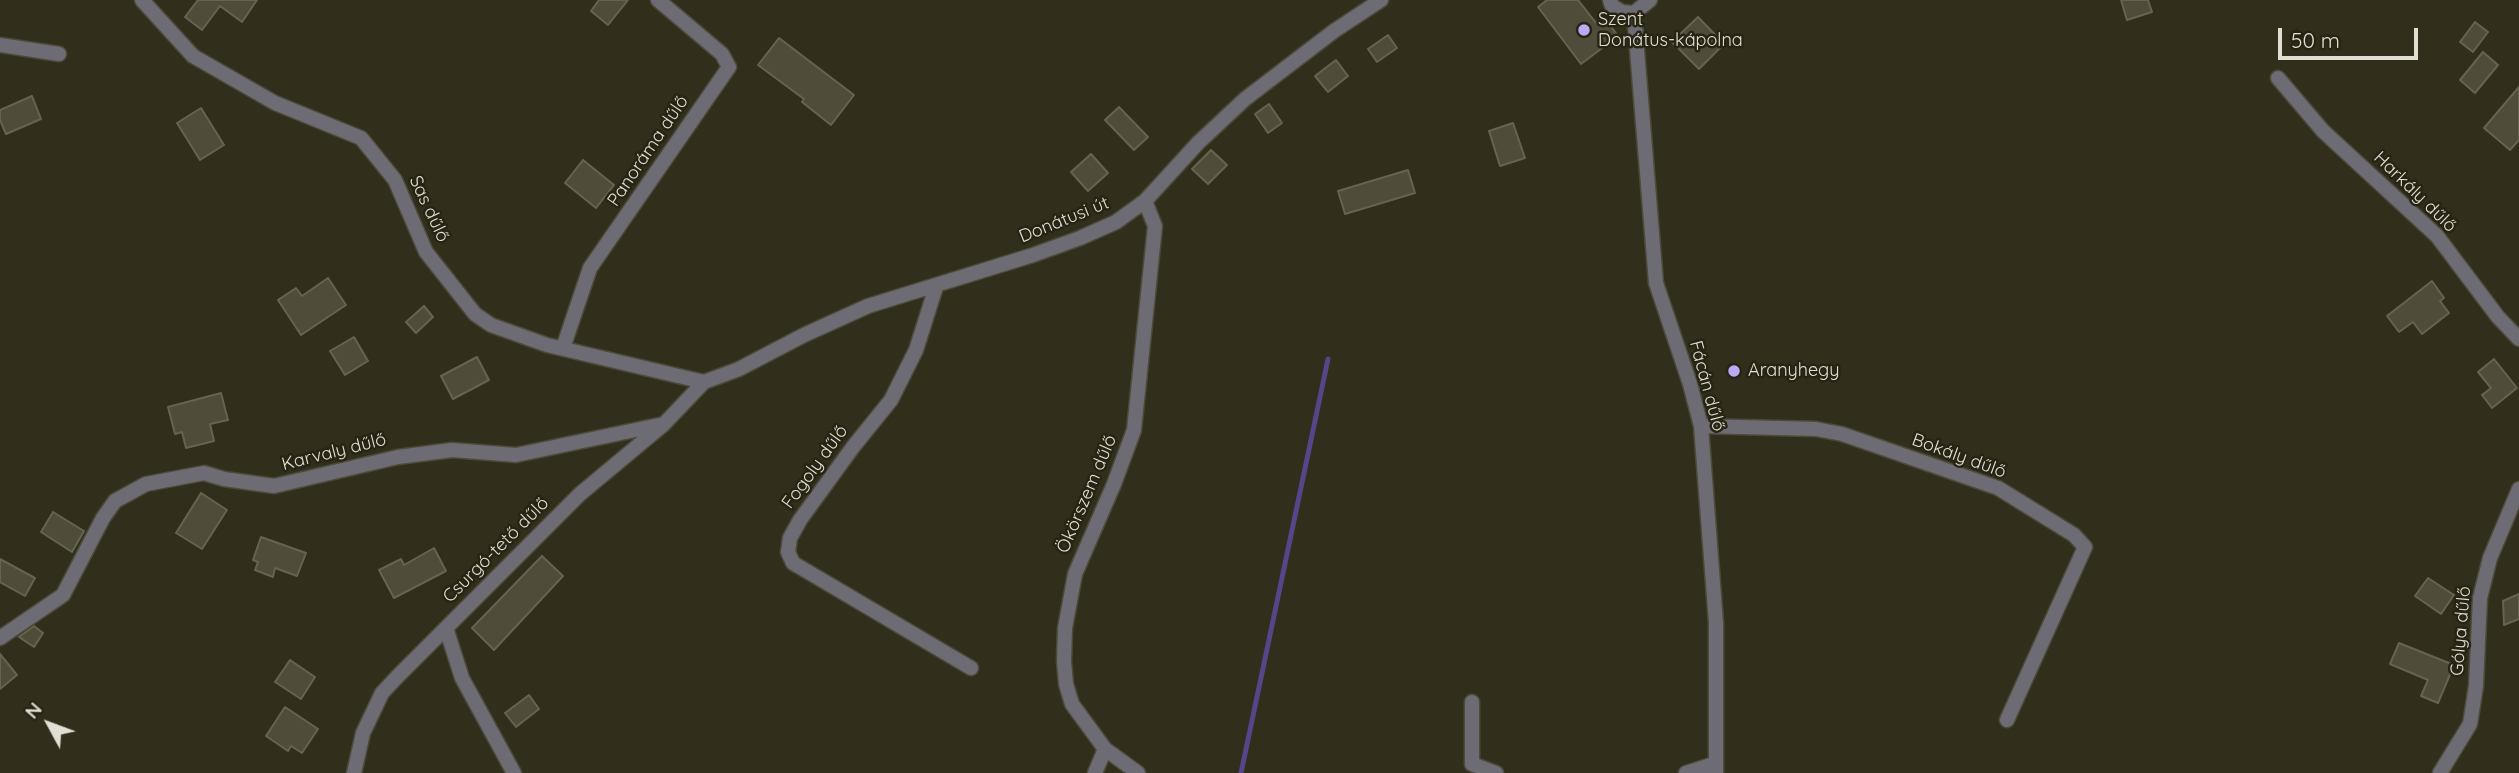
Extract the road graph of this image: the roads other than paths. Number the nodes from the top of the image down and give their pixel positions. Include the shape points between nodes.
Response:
1 (142, 0) edge
2 (658, 0) edge
3 (1381, 0) edge
4 (1610, 0) edge
5 (1650, 0) edge
6 (1633, 13) junction
7 (0, 45) edge
8 (59, 54) dead end
9 (2278, 78) dead end
10 (1145, 201) junction
11 (936, 287) junction
12 (2519, 339) edge
13 (563, 348) junction
14 (704, 382) junction
15 (664, 424) junction
16 (1701, 426) junction
17 (2519, 489) edge
18 (446, 628) junction
19 (0, 638) edge
20 (971, 668) dead end
21 (1472, 702) dead end
22 (2007, 720) dead end
23 (1105, 749) junction
24 (1715, 768) edge
25 (354, 773) edge
26 (514, 773) edge
27 (1095, 773) edge
28 (1138, 773) edge
29 (1496, 773) edge
30 (1686, 773) edge
31 (2440, 773) edge

1 - 13 street, Sas dűlő via 193,56 275,103 361,138 395,180 426,252 475,314 491,324
2 - 13 street, Panoráma dűlő via 722,54 729,68 590,268
3 - 10 street, Donátusi út via 1245,99
4 - 6 street via 1622,12
5 - 6 street
6 - 16 street, Fácán dűlő via 1656,283
7 - 8 street
9 - 12 street, Harkály dűlő via 2323,131 2437,236
10 - 11 street, Donátusi út via 1116,222 1080,238
10 - 23 street, Ökörszem dűlő via 1155,226 1134,430 1075,574 1065,628 1066,684 1072,704
11 - 14 street, Donátusi út via 868,306
11 - 20 street, Fogoly dűlő via 916,350 891,400 800,520 788,552 793,563
13 - 14 street, Sas dűlő
14 - 15 street, Csurgó-tető dűlő
15 - 18 street, Csurgó-tető dűlő via 580,494
15 - 19 street, Karvaly dűlő via 516,455 452,450 398,457 274,486 204,473 146,484 115,501 63,595
16 - 22 street, Bokály dűlő via 1816,429 1842,434 1997,488 2074,535 2085,547
16 - 24 street, Fácán dűlő via 1716,623
17 - 31 street, Gólya dűlő via 2490,558 2480,598 2470,724
18 - 25 street, Csurgó-tető dűlő via 382,693 363,733
18 - 26 street via 462,678
21 - 29 street via 1472,764
23 - 27 street
23 - 28 street, Ökörszem dűlő
24 - 30 street

